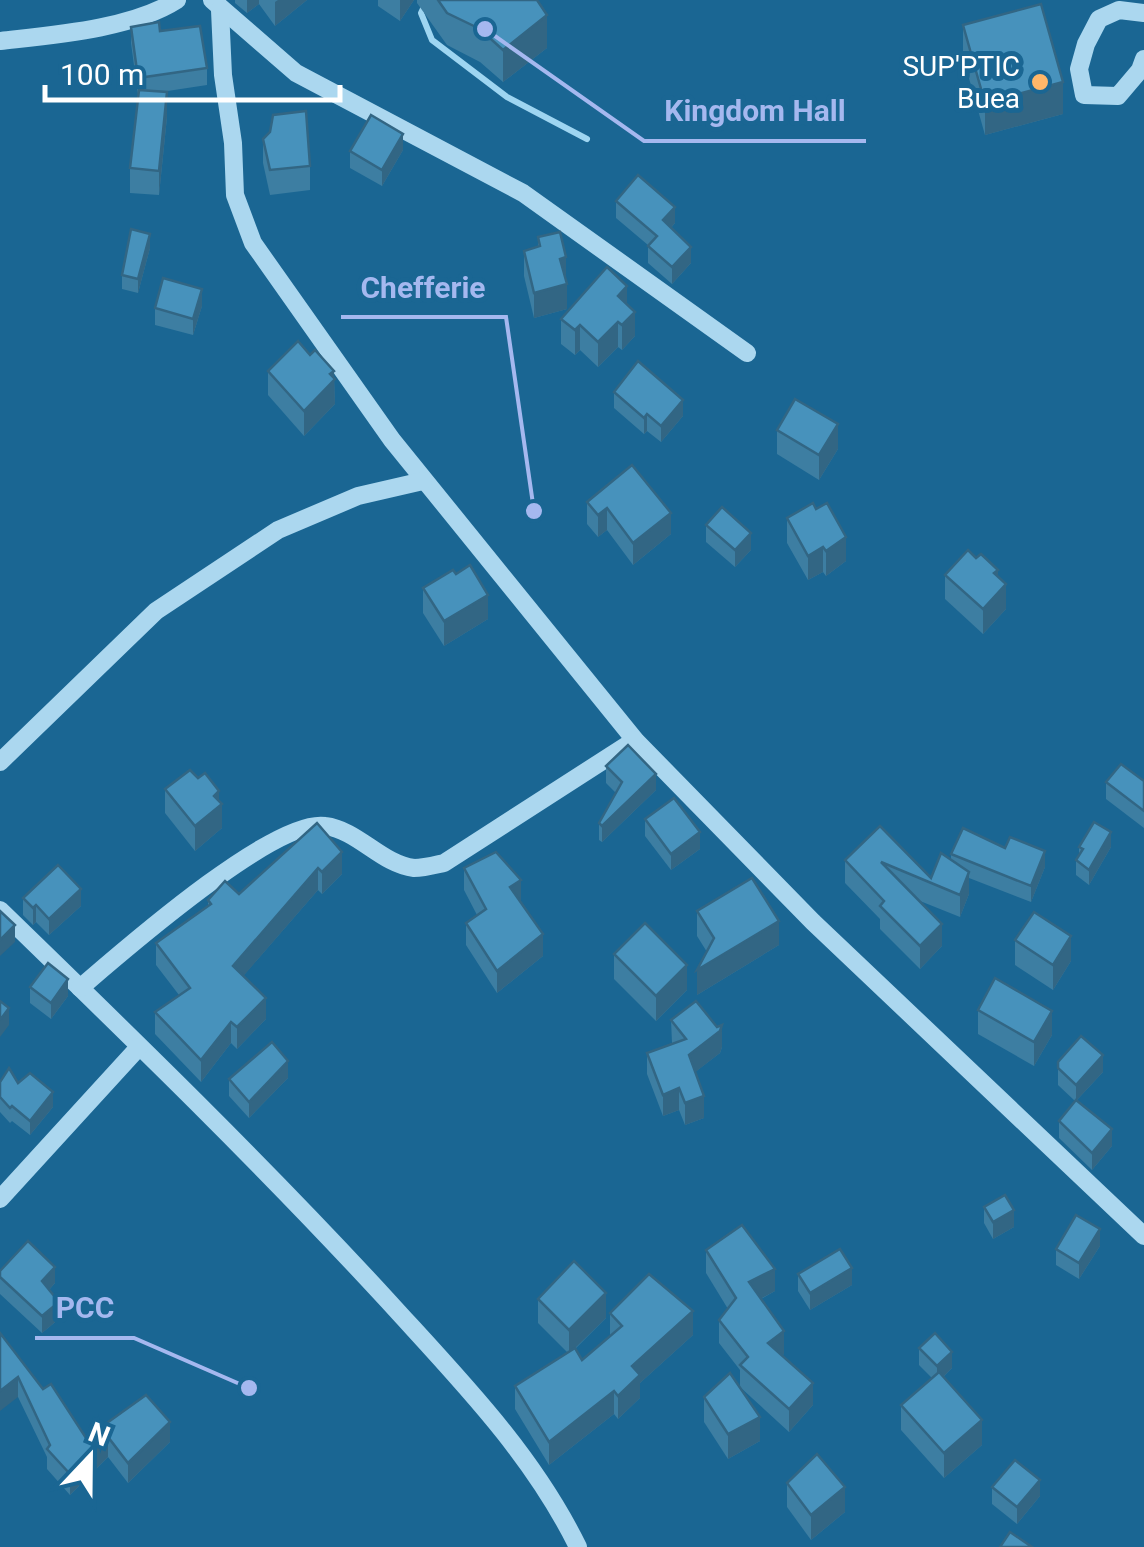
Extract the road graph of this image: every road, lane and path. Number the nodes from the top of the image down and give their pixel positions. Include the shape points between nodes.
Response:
1 (177, 0) edge
2 (216, 5) edge
3 (1144, 12) edge
4 (0, 40) edge
5 (1144, 60) edge
6 (746, 352) dead end
7 (424, 481) junction
8 (636, 740) junction
9 (0, 762) edge
10 (0, 910) edge
11 (80, 988) junction
12 (139, 1048) junction
13 (0, 1199) edge
14 (1144, 1236) edge
15 (578, 1547) edge

1 - 4 street via 76,32
2 - 6 street via 296,72 523,193
2 - 7 street via 235,195 253,243
3 - 5 street via 1119,10 1100,19 1079,70 1084,95 1118,96
7 - 8 street
7 - 9 street via 358,496 278,530 217,570 156,611
8 - 11 street via 444,863 400,864 337,828 314,824 290,834 184,899
8 - 14 street via 813,922
10 - 11 street
11 - 12 street
12 - 13 street
12 - 15 street via 321,1228 498,1422

